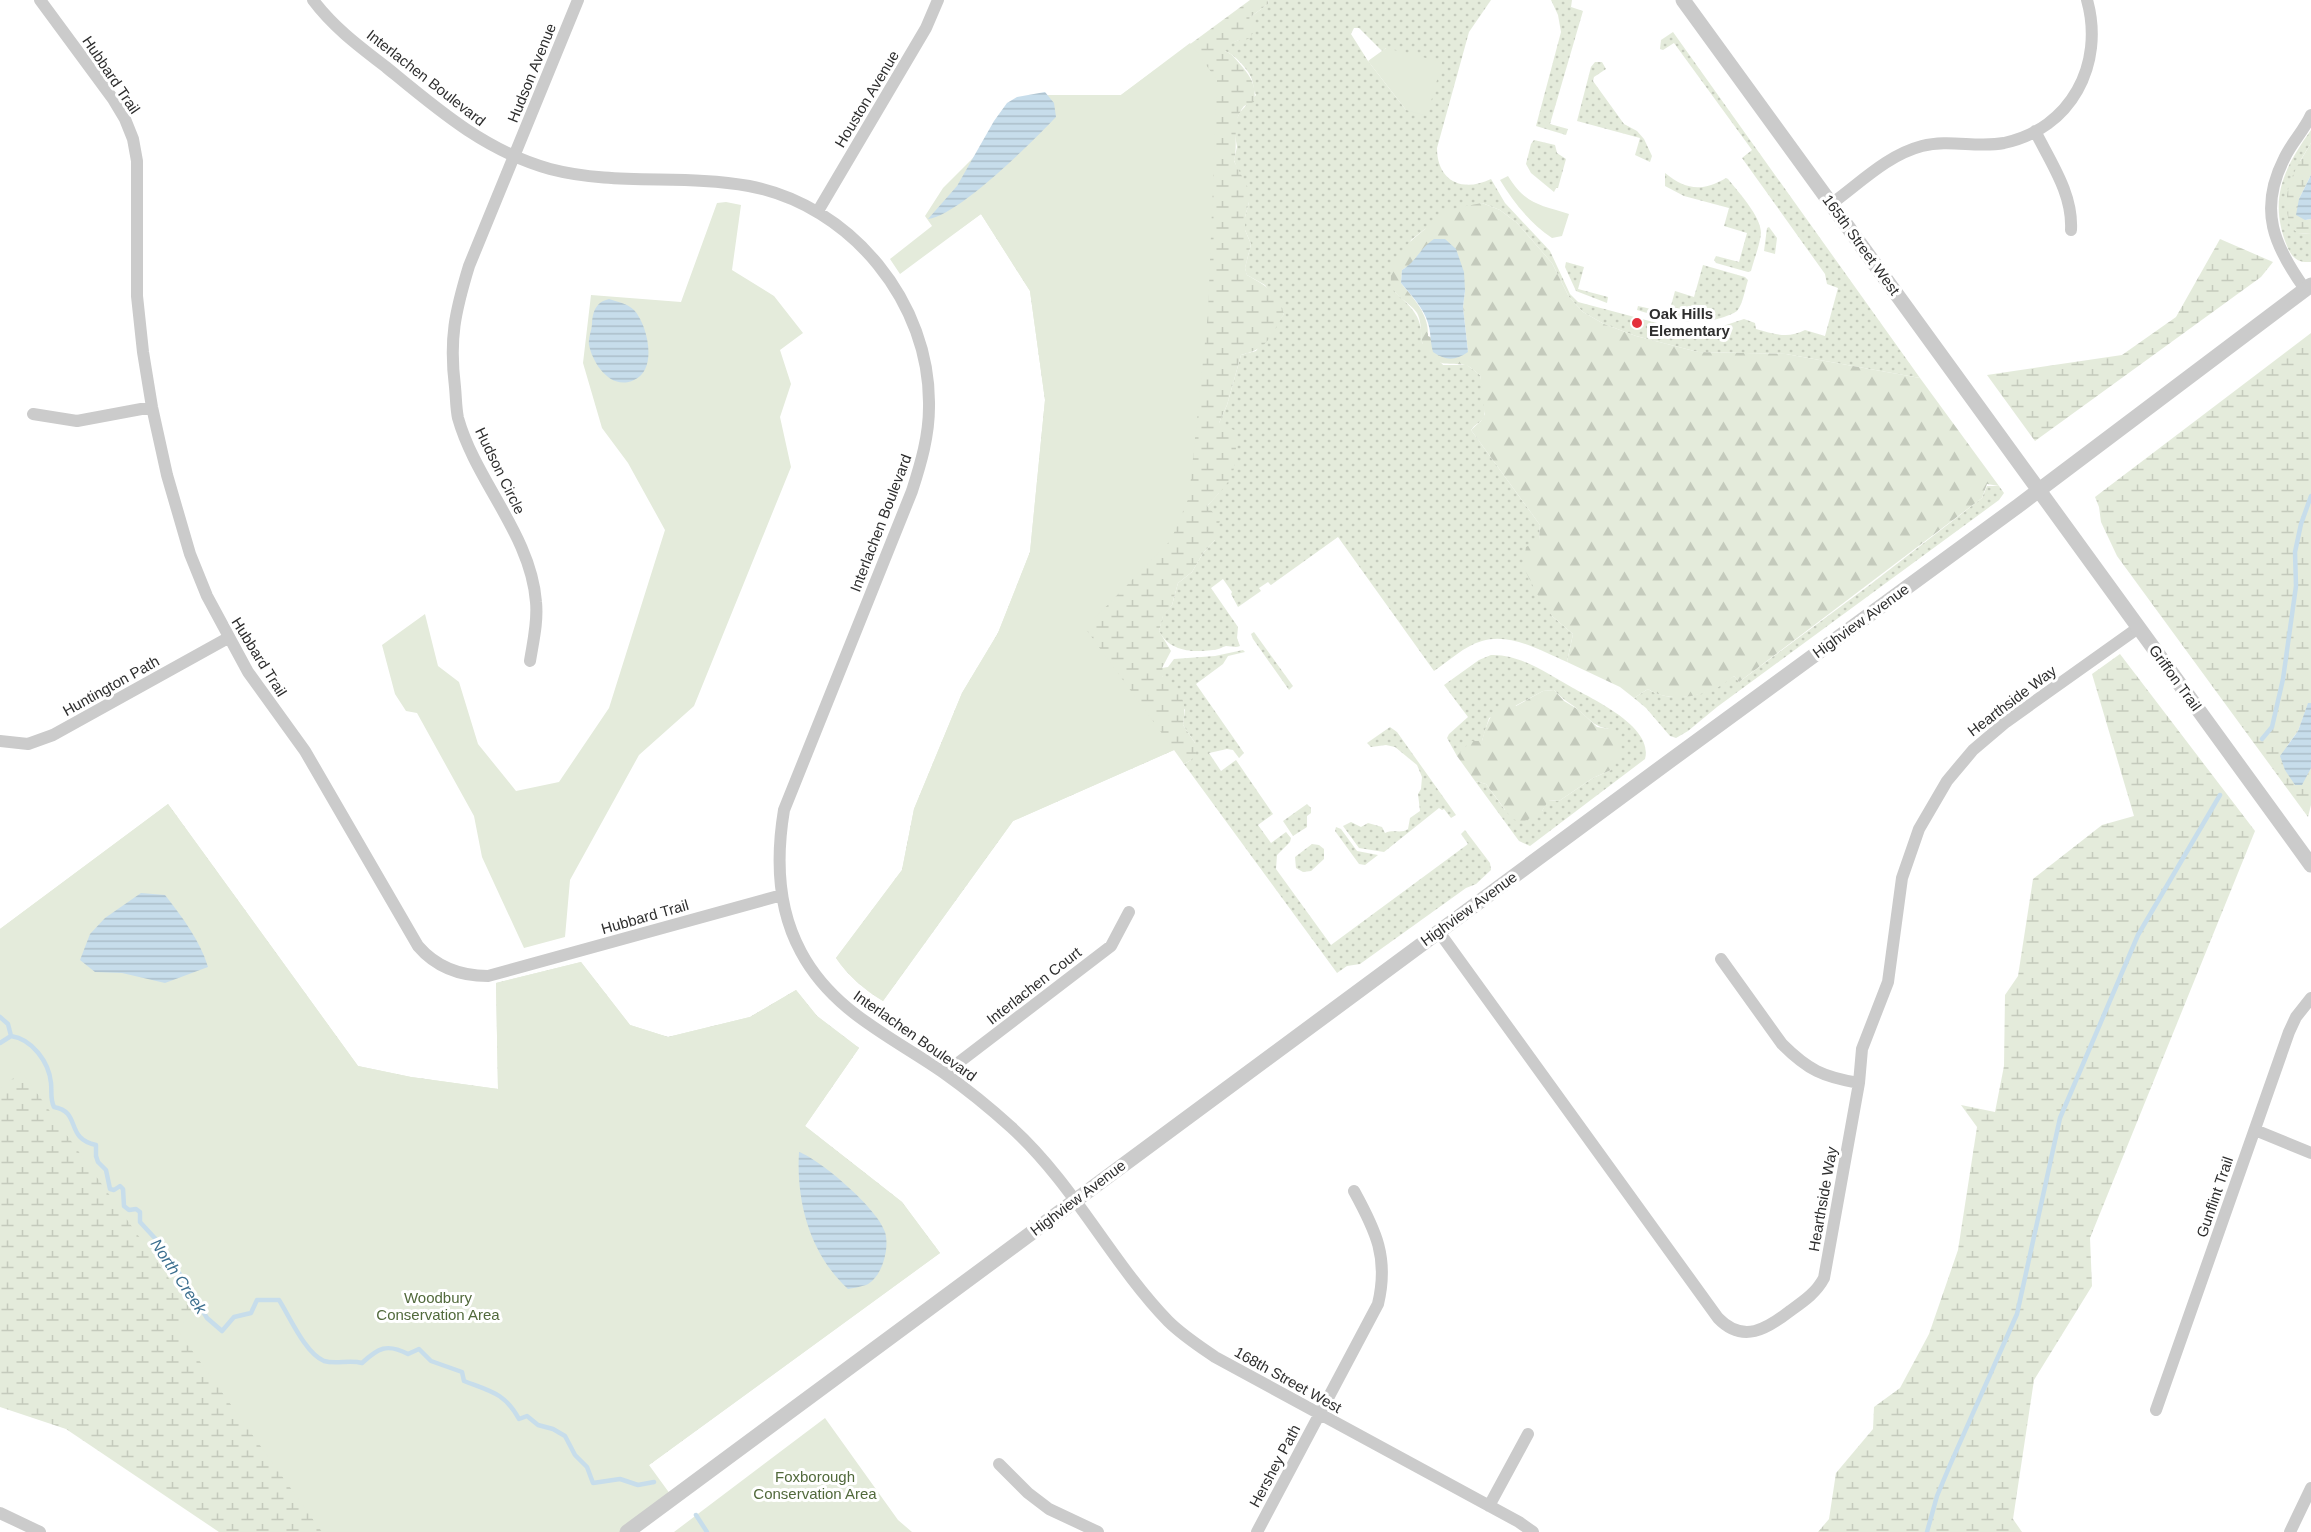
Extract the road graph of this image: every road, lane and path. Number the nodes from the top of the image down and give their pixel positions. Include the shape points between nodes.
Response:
1 (40, 0) edge
2 (313, 0) edge
3 (578, 0) edge
4 (938, 0) edge
5 (1683, 0) edge
6 (2087, 0) edge
7 (2311, 115) edge
8 (2035, 131) junction
9 (514, 157) junction
10 (1831, 204) junction
11 (818, 211) junction
12 (2071, 230) dead end
13 (2308, 287) edge
14 (152, 407) junction
15 (33, 414) dead end
16 (2039, 490) junction
17 (2138, 628) junction
18 (228, 638) junction
19 (530, 661) dead end
20 (1, 745) edge
21 (2311, 865) edge
22 (782, 895) junction
23 (1129, 912) dead end
24 (1438, 932) junction
25 (1721, 959) dead end
26 (2311, 998) edge
27 (945, 1074) junction
28 (1859, 1083) junction
29 (2255, 1130) junction
30 (2311, 1153) edge
31 (1354, 1191) dead end
32 (1075, 1200) junction
33 (2156, 1410) dead end
34 (1320, 1414) junction
35 (1528, 1434) dead end
36 (999, 1464) dead end
37 (2311, 1488) edge
38 (1489, 1506) junction
39 (0, 1513) edge
40 (40, 1532) edge
41 (627, 1532) edge
42 (1098, 1532) edge
43 (1257, 1532) edge
44 (1533, 1532) edge
45 (2290, 1532) edge

1 - 14 street, Hubbard Trail via 113,99 133,139 137,161 137,296
2 - 9 street, Interlachen Boulevard via 346,35 453,122
3 - 9 street, Hudson Avenue
4 - 11 street, Houston Avenue via 926,28
5 - 10 street, 165th Street West
6 - 8 street via 2093,32 2086,72 2067,106
7 - 13 street via 2278,172 2271,206 2282,256
8 - 10 street via 1996,144 1923,146 1881,165
8 - 12 street via 2069,200
9 - 11 street, Interlachen Boulevard via 586,176 748,186 785,196
9 - 19 street, Hudson Circle via 469,266 456,308 451,354 458,418 478,468 529,568 536,602
10 - 16 street, 165th Street West
11 - 22 street, Interlachen Boulevard via 870,255 901,298 921,349 929,406 922,461 912,491 784,810 779,839
13 - 16 street, Highview Avenue
14 - 15 street via 77,421
14 - 18 street, Hubbard Trail via 187,544
16 - 17 street, Griffon Trail
16 - 24 street, Highview Avenue
17 - 21 street, Griffon Trail
17 - 28 street, Hearthside Way via 1973,750 1931,805 1909,852 1902,878 1888,982 1862,1049
18 - 20 street, Huntington Path via 53,735 28,744
18 - 22 street, Hubbard Trail via 305,751 410,935 427,956 450,970 475,976 502,973
22 - 27 street, Interlachen Boulevard via 801,952 839,1002
23 - 27 street, Interlachen Court via 1111,946
24 - 28 street, Hearthside Way via 1729,1328 1758,1330 1772,1325 1820,1286
24 - 32 street, Highview Avenue
25 - 28 street via 1794,1057 1814,1071
26 - 29 street, Gunflint Trail via 2289,1032
27 - 32 street, Interlachen Boulevard via 1014,1129
29 - 30 street
29 - 33 street, Gunflint Trail
31 - 34 street, Hershey Path via 1379,1241 1382,1288 1370,1321
32 - 34 street, 168th Street West via 1155,1306 1187,1338
32 - 41 street, Highview Avenue
34 - 38 street, 168th Street West
34 - 43 street, Hershey Path
35 - 38 street
36 - 42 street via 1049,1509
37 - 45 street
38 - 44 street, 168th Street West
39 - 40 street

